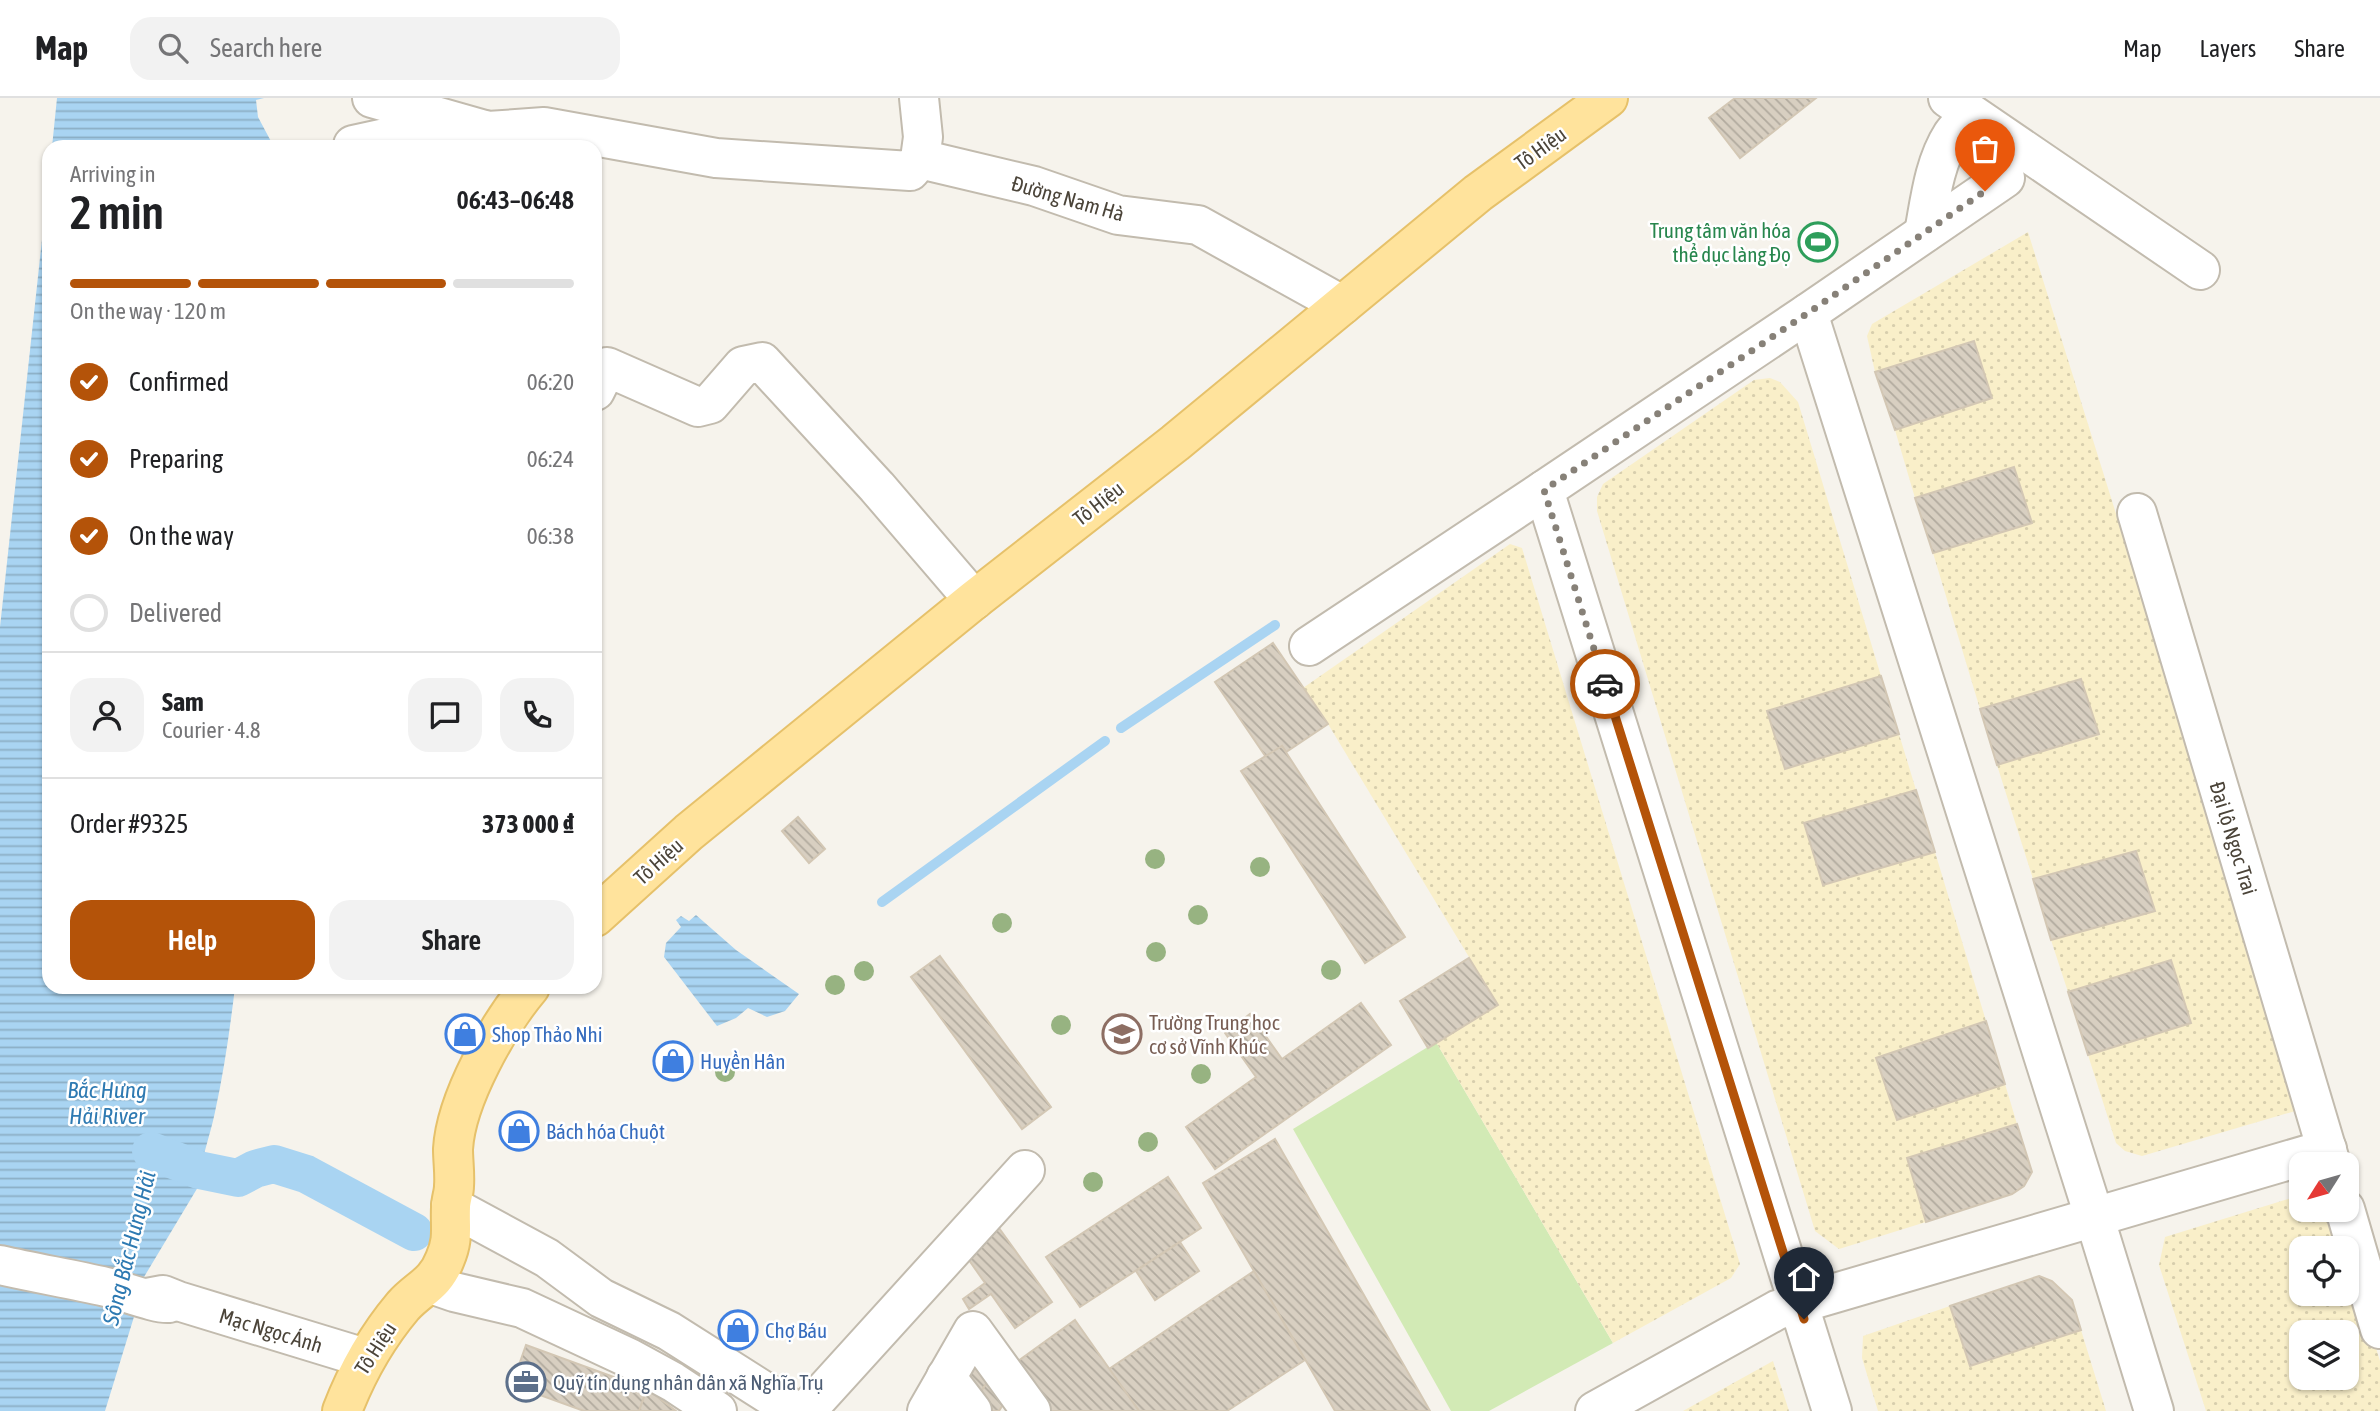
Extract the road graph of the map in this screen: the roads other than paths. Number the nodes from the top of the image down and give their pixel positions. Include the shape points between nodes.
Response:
1 (372, 98) edge
2 (919, 98) edge
3 (1608, 98) edge
4 (1959, 106) edge
5 (458, 122) junction
6 (377, 140) edge
7 (920, 159) junction
8 (2005, 178) dead end
9 (1924, 233) junction
10 (2200, 270) dead end
11 (1342, 305) junction
12 (1808, 313) junction
13 (602, 376) edge
14 (1544, 490) junction
15 (2137, 513) dead end
16 (974, 600) junction
17 (1309, 646) dead end
18 (602, 911) edge
19 (524, 994) edge
20 (2328, 1152) edge
21 (2289, 1166) edge
22 (1025, 1170) dead end
23 (451, 1206) junction
24 (2094, 1216) junction
25 (2349, 1222) edge
26 (0, 1265) edge
27 (431, 1284) junction
28 (1799, 1303) junction
29 (2380, 1329) edge
30 (365, 1358) junction
31 (940, 1392) edge
32 (1021, 1410) edge
33 (342, 1411) edge
34 (717, 1411) edge
35 (795, 1411) edge
36 (806, 1411) edge
37 (972, 1411) edge
38 (1595, 1411) edge
39 (1832, 1411) edge
40 (2154, 1411) edge

1 - 5 street
2 - 7 street
3 - 11 main road, Tô Hiệu via 1478,193
4 - 9 street via 1953,134 1942,154
4 - 10 street
5 - 6 street
5 - 7 street via 488,131 544,127 761,163 910,171
7 - 11 street, Đường Nam Hà via 1034,186 1118,215 1198,225
8 - 9 street
9 - 12 street
11 - 16 main road, Tô Hiệu
12 - 14 street
12 - 24 street
13 - 16 street via 607,366 698,407 710,404 743,366 762,362
14 - 17 street
14 - 28 street
15 - 20 street, Đại lộ Ngọc Trai
16 - 18 main road, Tô Hiệu via 689,832
19 - 23 main road, Tô Hiệu via 471,1083 453,1148
21 - 24 street
22 - 36 street
23 - 27 main road, Tô Hiệu via 452,1236
23 - 35 street via 547,1258 601,1298 669,1331
24 - 28 street
24 - 40 street
25 - 29 street
26 - 30 street, Mạc Ngọc Ánh via 162,1300
27 - 30 main road, Tô Hiệu via 409,1299
27 - 34 street via 522,1308 629,1358
28 - 38 street via 1777,1310
28 - 39 street
30 - 33 main road, Tô Hiệu
31 - 32 street via 973,1331
31 - 37 street

